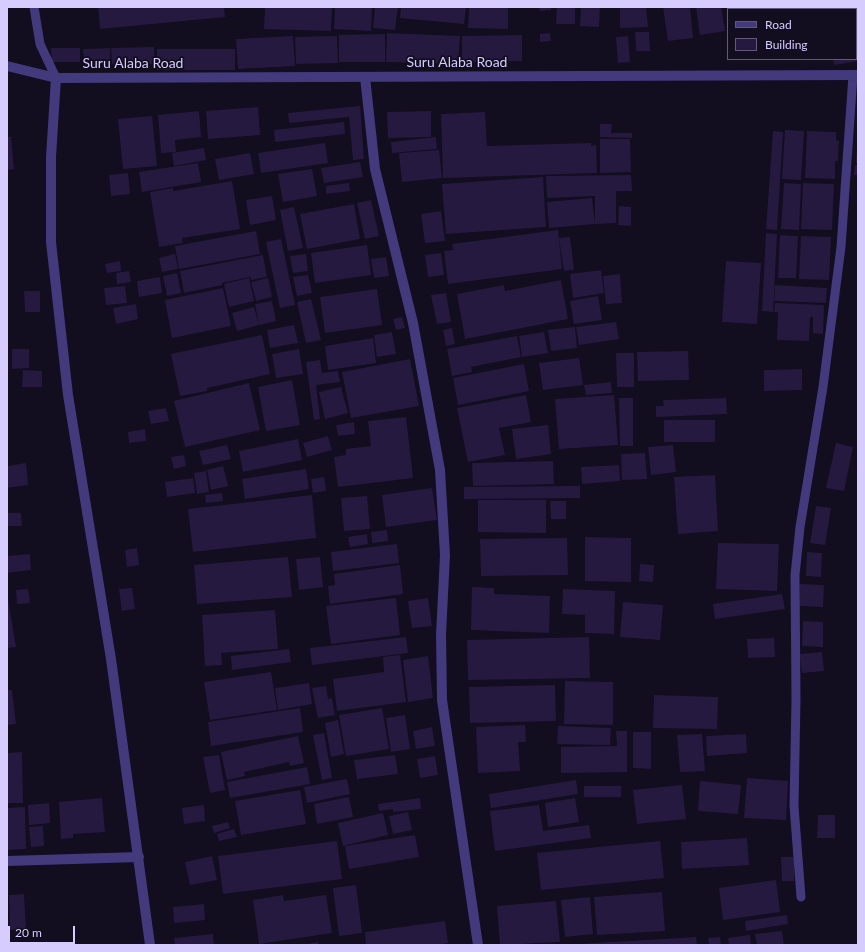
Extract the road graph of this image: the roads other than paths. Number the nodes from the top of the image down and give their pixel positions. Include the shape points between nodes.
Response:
1 (34, 7) edge
2 (7, 66) edge
3 (855, 75) edge
4 (365, 76) junction
5 (56, 78) junction
6 (139, 857) junction
7 (7, 861) edge
8 (800, 897) dead end
9 (150, 945) edge
10 (478, 945) edge

1 - 5 lane via 40,44
2 - 5 street, Suru Alaba Road
3 - 4 street, Suru Alaba Road
3 - 8 lane via 841,247 795,575 794,806
4 - 5 street, Suru Alaba Road
4 - 10 street via 375,169 413,323 440,470 445,555 440,635 442,700
5 - 6 street via 51,157 51,242 68,395 112,659
6 - 7 street
6 - 9 street

